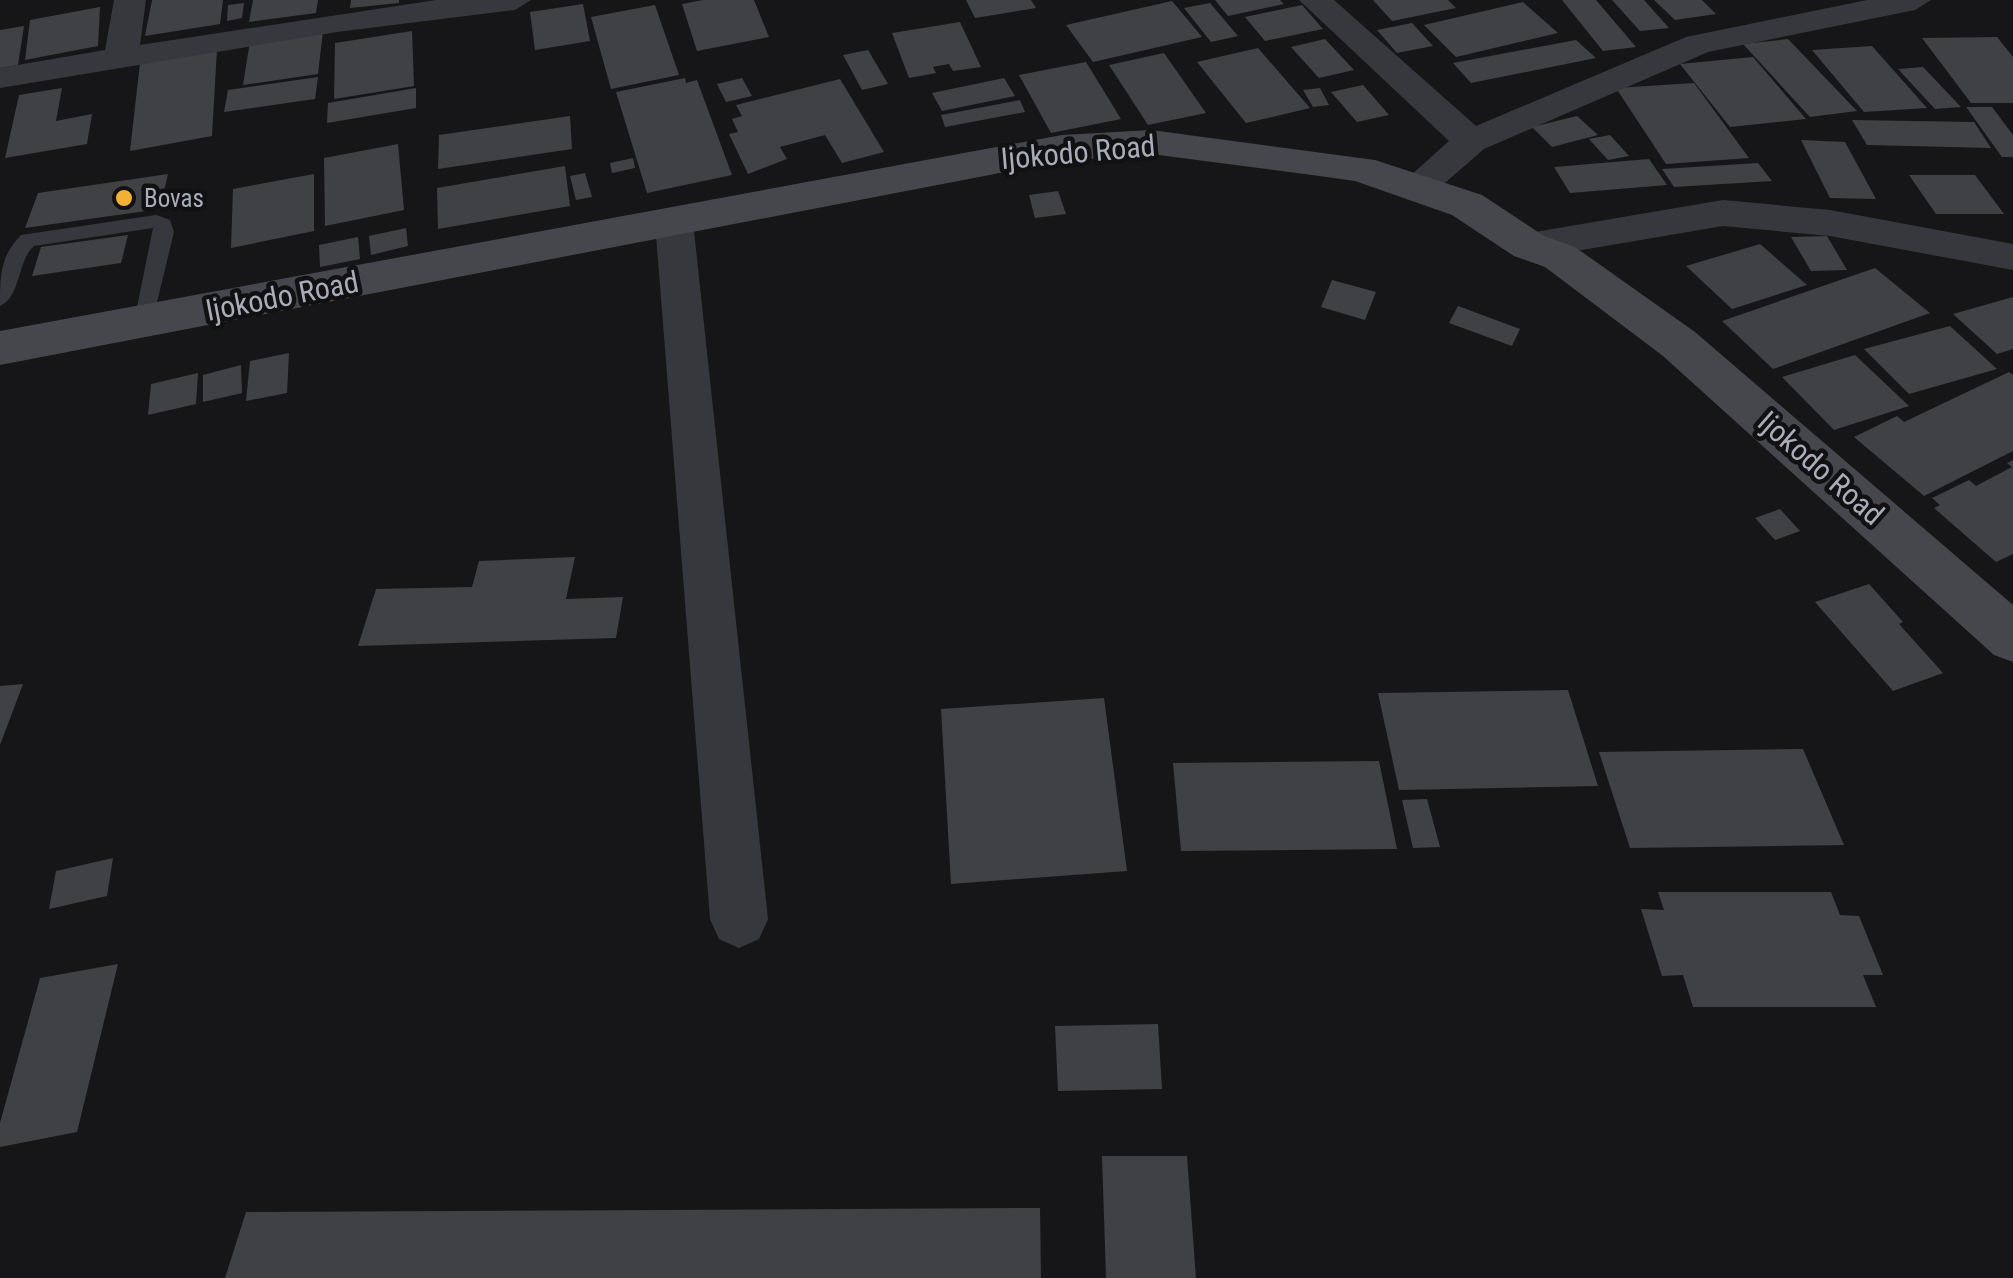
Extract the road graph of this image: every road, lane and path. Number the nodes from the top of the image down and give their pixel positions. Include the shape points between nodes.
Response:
1 (130, 0) edge
2 (515, 0) edge
3 (1315, 0) edge
4 (1915, 0) edge
5 (122, 59) junction
6 (0, 78) edge
7 (1471, 141) junction
8 (1418, 186) junction
9 (674, 222) junction
10 (1529, 246) junction
11 (2013, 257) edge
12 (0, 300) edge
13 (144, 322) junction
14 (0, 348) edge
15 (2013, 638) edge
16 (739, 919) dead end

1 - 5 street
2 - 5 street
3 - 7 street
4 - 7 street via 1698,44
5 - 6 street
7 - 8 street
8 - 9 main road, Ijokodo Road via 1361,169 1150,142 951,166
8 - 10 main road, Ijokodo Road via 1467,205
9 - 13 main road, Ijokodo Road
9 - 16 street
10 - 11 street via 1723,213 1830,224
10 - 15 main road, Ijokodo Road via 1560,257 1679,344
12 - 13 lane via 16,251 28,240 156,221 164,232
13 - 14 main road, Ijokodo Road

